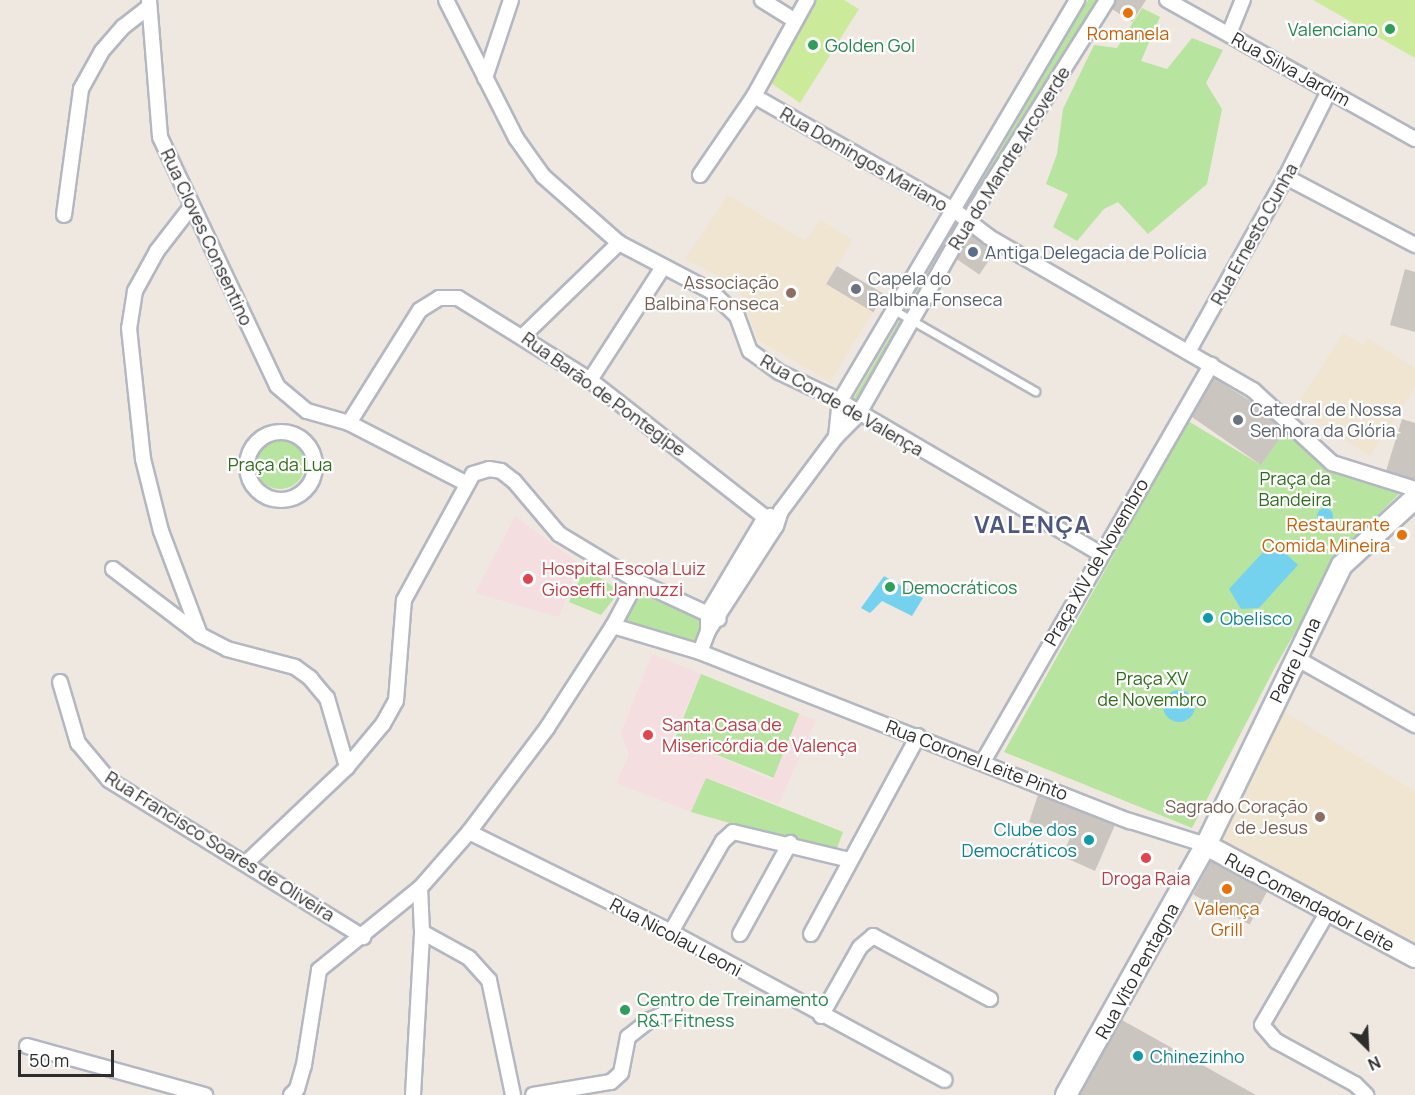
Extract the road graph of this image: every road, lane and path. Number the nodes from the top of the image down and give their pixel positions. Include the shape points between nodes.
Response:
1 (446, 0) edge
2 (511, 0) edge
3 (762, 0) edge
4 (807, 0) edge
5 (1077, 0) edge
6 (1107, 0) edge
7 (1167, 0) edge
8 (1243, 0) edge
9 (149, 3) edge
10 (795, 21) junction
11 (1228, 34) junction
12 (485, 78) junction
13 (1329, 91) junction
14 (754, 96) junction
15 (1415, 139) edge
16 (700, 175) dead end
17 (1286, 177) junction
18 (191, 207) junction
19 (954, 210) junction
20 (64, 215) dead end
21 (968, 221) junction
22 (619, 243) junction
23 (1415, 245) edge
24 (663, 267) junction
25 (894, 310) junction
26 (911, 320) junction
27 (523, 336) junction
28 (1188, 352) junction
29 (1211, 365) junction
30 (590, 380) junction
31 (1035, 391) dead end
32 (840, 401) junction
33 (307, 411) junction
34 (858, 415) junction
35 (349, 423) junction
36 (290, 432) junction
37 (836, 437) junction
38 (465, 483) junction
39 (1415, 489) edge
40 (1415, 498) edge
41 (781, 511) junction
42 (764, 519) junction
43 (776, 526) junction
44 (1101, 554) junction
45 (113, 569) dead end
46 (636, 580) junction
47 (714, 616) junction
48 (613, 626) junction
49 (200, 635) junction
50 (700, 652) junction
51 (1296, 658) junction
52 (60, 682) dead end
53 (1415, 726) edge
54 (918, 736) junction
55 (984, 760) junction
56 (347, 767) junction
57 (469, 832) junction
58 (790, 843) junction
59 (1206, 845) junction
60 (850, 860) junction
61 (246, 863) junction
62 (420, 888) junction
63 (1327, 913) junction
64 (422, 932) junction
65 (671, 932) junction
66 (740, 934) dead end
67 (811, 934) dead end
68 (363, 937) junction
69 (1415, 957) edge
70 (990, 999) dead end
71 (674, 1010) dead end
72 (821, 1016) junction
73 (27, 1046) dead end
74 (945, 1080) dead end
75 (204, 1095) edge
76 (291, 1095) edge
77 (413, 1095) edge
78 (513, 1095) edge
79 (534, 1095) edge
80 (1066, 1095) edge
81 (1366, 1095) edge

1 - 12 street, Rua Conde de Valença
2 - 12 street
3 - 10 street
4 - 10 street
5 - 19 street, Rua do Mandre Arcoverde
6 - 21 street, Rua do Mandre Arcoverde
7 - 11 street, Rua Silva Jardim
8 - 11 street
9 - 18 street, Rua Cloves Consentino via 160,137
9 - 20 street via 102,51 81,89
10 - 14 street
11 - 13 street, Rua Silva Jardim
12 - 22 street, Rua Conde de Valença via 516,138 543,176
13 - 15 street, Rua Silva Jardim
13 - 17 street, Rua Ernesto Cunha
14 - 16 street
14 - 19 street, Rua Domingos Mariano
17 - 23 street
17 - 28 street, Rua Ernesto Cunha
18 - 33 street, Rua Cloves Consentino via 277,386
18 - 49 street via 157,251 135,291 129,328 143,459 161,531
19 - 21 street, Rua Domingos Mariano
19 - 25 street, Rua do Mandre Arcoverde
21 - 26 street, Rua do Mandre Arcoverde
21 - 28 street, Rua Domingos Mariano
22 - 24 street, Rua Conde de Valença
22 - 27 street
24 - 30 street
24 - 32 street, Rua Conde de Valença via 726,303 757,358
25 - 26 lane
25 - 32 street, Rua do Mandre Arcoverde
26 - 31 lane
26 - 34 street, Rua do Mandre Arcoverde
27 - 30 street, Rua Barão de Pontegipe
27 - 35 street, Rua Barão de Pontegipe via 458,298 439,298 420,310
28 - 29 street
29 - 39 street via 1276,407 1332,463
29 - 44 street, Praça XIV de Novembro
30 - 42 street, Rua Barão de Pontegipe via 684,450
32 - 34 street, Rua Conde de Valença
32 - 37 street, Rua do Mandre Arcoverde
33 - 35 street, Rua Cloves Consentino
33 - 36 street
34 - 37 street, Rua do Mandre Arcoverde
34 - 44 street, Rua Conde de Valença
35 - 38 street, Rua Cloves Consentino
36 - 36 street via 309,444 314,454 315,476 301,494 291,499 268,498 258,492 247,472 250,450 267,434
37 - 41 street, Rua do Mandre Arcoverde
38 - 46 street via 480,471 501,471 559,534
38 - 56 street via 404,600 396,701 383,724
40 - 51 street, Padre Luna via 1342,565
41 - 42 street, Rua do Mandre Arcoverde
41 - 43 street, Rua do Mandre Arcoverde
42 - 43 street, Rua Barão de Pontegipe
42 - 47 street, Rua do Mandre Arcoverde
43 - 47 street, Rua do Mandre Arcoverde
44 - 55 street, Praça XIV de Novembro
45 - 49 street
46 - 47 street
46 - 48 street
47 - 50 street, Rua do Mandre Arcoverde
48 - 50 street, Rua Coronel Leite Pinto
48 - 57 street via 547,728
49 - 56 street via 227,649 296,667 310,678 327,698
50 - 54 street, Rua Coronel Leite Pinto
51 - 53 street
51 - 59 street, Padre Luna
52 - 61 street, Rua Francisco Soares de Oliveira via 78,743 109,780
54 - 55 street, Rua Coronel Leite Pinto
54 - 60 street
55 - 59 street, Rua Coronel Leite Pinto via 1130,821
56 - 61 street
57 - 62 street
57 - 65 street, Rua Nicolau Leoni
58 - 60 street
58 - 65 street via 733,832 723,841
58 - 66 street
59 - 63 street, Rua Comendador Leite
59 - 80 street, Rua Vito Pentagna
60 - 67 street
61 - 68 street, Rua Francisco Soares de Oliveira
62 - 64 street
62 - 68 street
63 - 69 street, Rua Comendador Leite
63 - 81 street via 1264,1019 1265,1031 1276,1041 1355,1084
64 - 77 street
64 - 78 street via 469,958 489,980
65 - 72 street, Rua Nicolau Leoni
68 - 76 street via 319,970 304,1065 297,1089
70 - 72 street via 873,936 860,947
71 - 79 street via 650,1020 628,1037 621,1073 611,1082
72 - 74 street, Rua Nicolau Leoni
73 - 75 street

